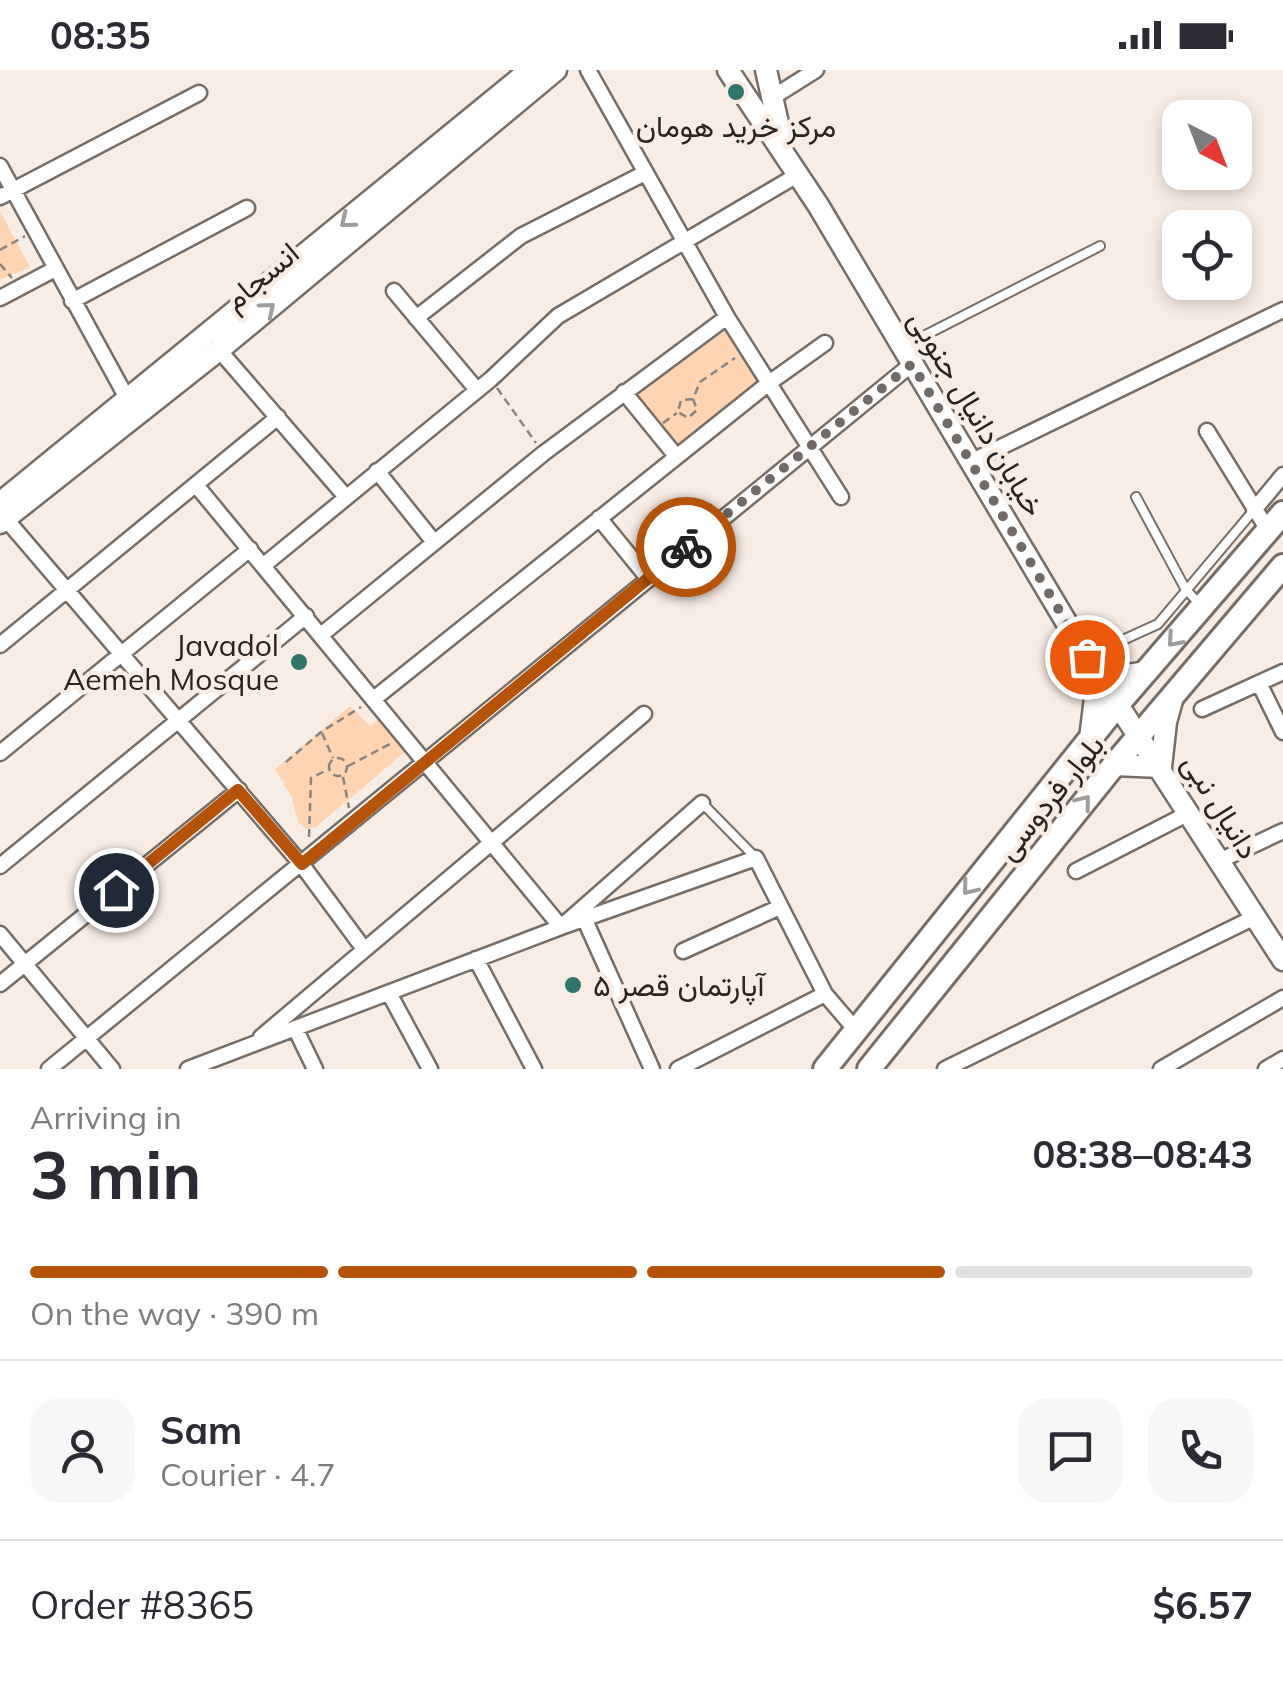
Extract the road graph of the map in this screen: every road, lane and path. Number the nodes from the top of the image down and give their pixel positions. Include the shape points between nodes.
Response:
1 (530, 70) edge
2 (556, 70) edge
3 (588, 70) edge
4 (728, 70) edge
5 (766, 70) edge
6 (816, 70) edge
7 (199, 92) dead end
8 (770, 99) junction
9 (785, 152) junction
10 (0, 166) edge
11 (645, 173) junction
12 (799, 174) junction
13 (6, 194) edge
14 (247, 208) dead end
15 (34, 232) junction
16 (684, 241) junction
17 (1100, 246) dead end
18 (0, 250) edge
19 (0, 264) edge
20 (54, 269) junction
21 (21, 287) junction
22 (394, 291) dead end
23 (0, 298) edge
24 (72, 301) junction
25 (1283, 310) edge
26 (727, 316) junction
27 (416, 318) junction
28 (825, 344) dead end
29 (219, 350) junction
30 (748, 350) junction
31 (907, 356) junction
32 (490, 379) junction
33 (769, 382) junction
34 (477, 390) junction
35 (624, 392) junction
36 (693, 399) junction
37 (128, 400) junction
38 (678, 412) junction
39 (278, 416) junction
40 (654, 429) junction
41 (1207, 431) dead end
42 (811, 447) junction
43 (544, 454) junction
44 (676, 456) junction
45 (970, 462) junction
46 (377, 472) junction
47 (1283, 475) edge
48 (196, 485) junction
49 (346, 497) junction
50 (841, 497) dead end
51 (1136, 497) dead end
52 (1254, 510) junction
53 (2, 515) edge
54 (599, 518) junction
55 (1276, 521) edge
56 (434, 542) junction
57 (250, 549) junction
58 (264, 566) junction
59 (1283, 566) edge
60 (648, 578) junction
61 (1226, 581) junction
62 (1186, 590) junction
63 (68, 591) junction
64 (1253, 604) junction
65 (1204, 608) junction
66 (306, 616) junction
67 (322, 634) junction
68 (1114, 644) dead end
69 (0, 645) edge
70 (121, 653) junction
71 (1147, 672) junction
72 (1283, 672) edge
73 (1098, 673) junction
74 (1259, 683) junction
75 (1173, 697) junction
76 (375, 698) junction
77 (1118, 704) junction
78 (1202, 710) dead end
79 (644, 714) dead end
80 (177, 719) junction
81 (322, 732) junction
82 (1283, 732) edge
83 (404, 734) junction
84 (1140, 735) junction
85 (1090, 739) junction
86 (0, 753) edge
87 (334, 759) junction
88 (426, 760) junction
89 (286, 762) dead end
90 (1114, 764) junction
91 (348, 766) junction
92 (1160, 767) junction
93 (328, 769) junction
94 (342, 776) junction
95 (238, 790) junction
96 (702, 804) joint
97 (1188, 812) junction
98 (354, 820) junction
99 (1283, 830) edge
100 (492, 840) junction
101 (756, 858) junction
102 (1219, 861) junction
103 (302, 864) junction
104 (0, 866) edge
105 (1076, 871) dead end
106 (780, 907) junction
107 (1255, 917) junction
108 (584, 918) junction
109 (561, 927) junction
110 (0, 934) edge
111 (1277, 938) edge
112 (364, 949) junction
113 (683, 951) dead end
114 (476, 959) junction
115 (1283, 960) edge
116 (25, 964) junction
117 (0, 984) edge
118 (389, 992) junction
119 (825, 994) junction
120 (1283, 998) edge
121 (295, 1028) junction
122 (855, 1029) junction
123 (86, 1039) junction
124 (252, 1044) junction
125 (1283, 1058) edge
126 (209, 1065) edge
127 (49, 1069) edge
128 (112, 1069) edge
129 (188, 1069) edge
130 (315, 1069) edge
131 (430, 1069) edge
132 (534, 1069) edge
133 (652, 1069) edge
134 (678, 1069) edge
135 (824, 1069) edge
136 (869, 1069) edge
137 (945, 1069) edge
138 (1162, 1069) edge
139 (1266, 1069) edge

1 -> 37 main road, انسجام
29 -> 2 main road, انسجام
3 - 11 street
4 - 9 main road, خیابان دانیال جنوبی
5 - 8 main road, خیابان دانیال جنوبی
6 - 8 street
7 - 13 street
8 - 9 main road, خیابان دانیال جنوبی
9 - 12 main road, خیابان دانیال جنوبی
10 - 13 street
11 - 16 street
11 - 27 street via 521,236
12 - 16 street
12 - 31 main road, خیابان دانیال جنوبی
13 - 15 street
14 - 24 street
15 - 18 path
15 - 20 street
16 - 26 street
16 - 32 street via 558,316
17 - 31 lane
19 - 21 path
20 - 21 street
20 - 24 street
21 - 23 street
22 - 27 street
24 - 37 street
25 - 45 street
26 - 30 street
26 - 35 street
27 - 34 street
28 - 33 street
29 - 39 street
29 - 53 main road, انسجام
30 - 33 street
30 - 36 path via 700,382
31 - 42 street
31 - 45 main road, خیابان دانیال جنوبی
32 - 34 street
32 - 43 path
33 - 42 street
33 - 44 street
34 - 46 street
35 - 40 street
35 - 43 street
36 - 38 path via 681,400
36 - 38 path via 694,415
37 - 53 main road, انسجام
38 - 40 path
39 - 48 street
39 - 49 street
40 - 44 street
41 - 52 street
42 - 50 street
42 - 60 street
43 - 56 street
44 - 54 street
45 - 73 main road, خیابان دانیال جنوبی
46 - 49 street
46 - 56 street
47 - 52 street
48 - 57 street
48 - 63 street
49 - 58 street
51 - 62 lane
52 - 55 street
52 - 62 lane
53 - 63 street
54 - 60 street
54 - 76 street
55 - 61 main road, بلوار فردوسی
56 - 67 street
57 - 58 street
57 - 70 street
58 - 66 street
59 - 64 main road, بلوار فردوسی
60 - 88 street
61 - 64 main road
61 - 65 main road, بلوار فردوسی
62 - 65 lane
62 - 68 lane via 1158,624
63 - 69 street
63 - 70 street
64 - 75 main road, بلوار فردوسی
65 -> 71 main road, بلوار فردوسی
66 - 67 street
66 - 80 street
67 - 76 street
70 - 80 street
70 - 86 street
71 - 73 main road
71 - 77 main road, بلوار فردوسی
72 - 74 street
73 - 77 main road, خیابان دانیال جنوبی
73 - 85 main road
74 - 78 street
74 - 82 street
75 - 84 main road, بلوار فردوسی
75 - 92 main road
76 - 81 path
76 - 83 street
77 - 84 main road, دانیال نبی
77 - 85 main road, بلوار فردوسی
79 - 100 street
80 - 95 street
80 - 104 street
81 - 87 path
81 - 89 path
83 - 88 street
83 - 91 path
84 - 90 main road, بلوار فردوسی
84 - 92 main road, دانیال نبی
85 -> 122 main road, بلوار فردوسی
87 - 91 path
87 - 93 path
88 - 98 street
88 - 100 street
90 - 92 main road
136 -> 90 main road, بلوار فردوسی
91 - 94 path
92 - 97 main road, دانیال نبی
93 - 94 path
93 - 103 path via 311,778
94 - 98 path
95 - 103 street
95 - 116 street
96 - 101 lane
96 - 109 street
97 - 102 main road, دانیال نبی
97 - 105 street
98 - 103 street
99 - 102 street
100 - 109 street
100 - 112 street
101 - 106 street
101 - 108 street
102 - 107 main road, دانیال نبی
103 - 112 street
103 - 123 street
106 - 113 street
106 - 119 street
107 - 111 main road, دانیال نبی
107 - 137 street
108 - 109 street
108 - 133 street
109 - 114 street
110 - 116 street
111 - 115 main road, دانیال نبی
112 - 124 street
114 - 118 street
114 - 132 street
116 - 117 street
116 - 123 street
118 - 121 street
118 - 131 street
119 - 122 street
119 - 134 street
120 - 138 street
121 - 124 street
121 - 130 street
122 - 135 main road, بلوار فردوسی
123 - 127 street
123 - 128 street
124 - 126 street
125 - 139 street
126 - 129 street

